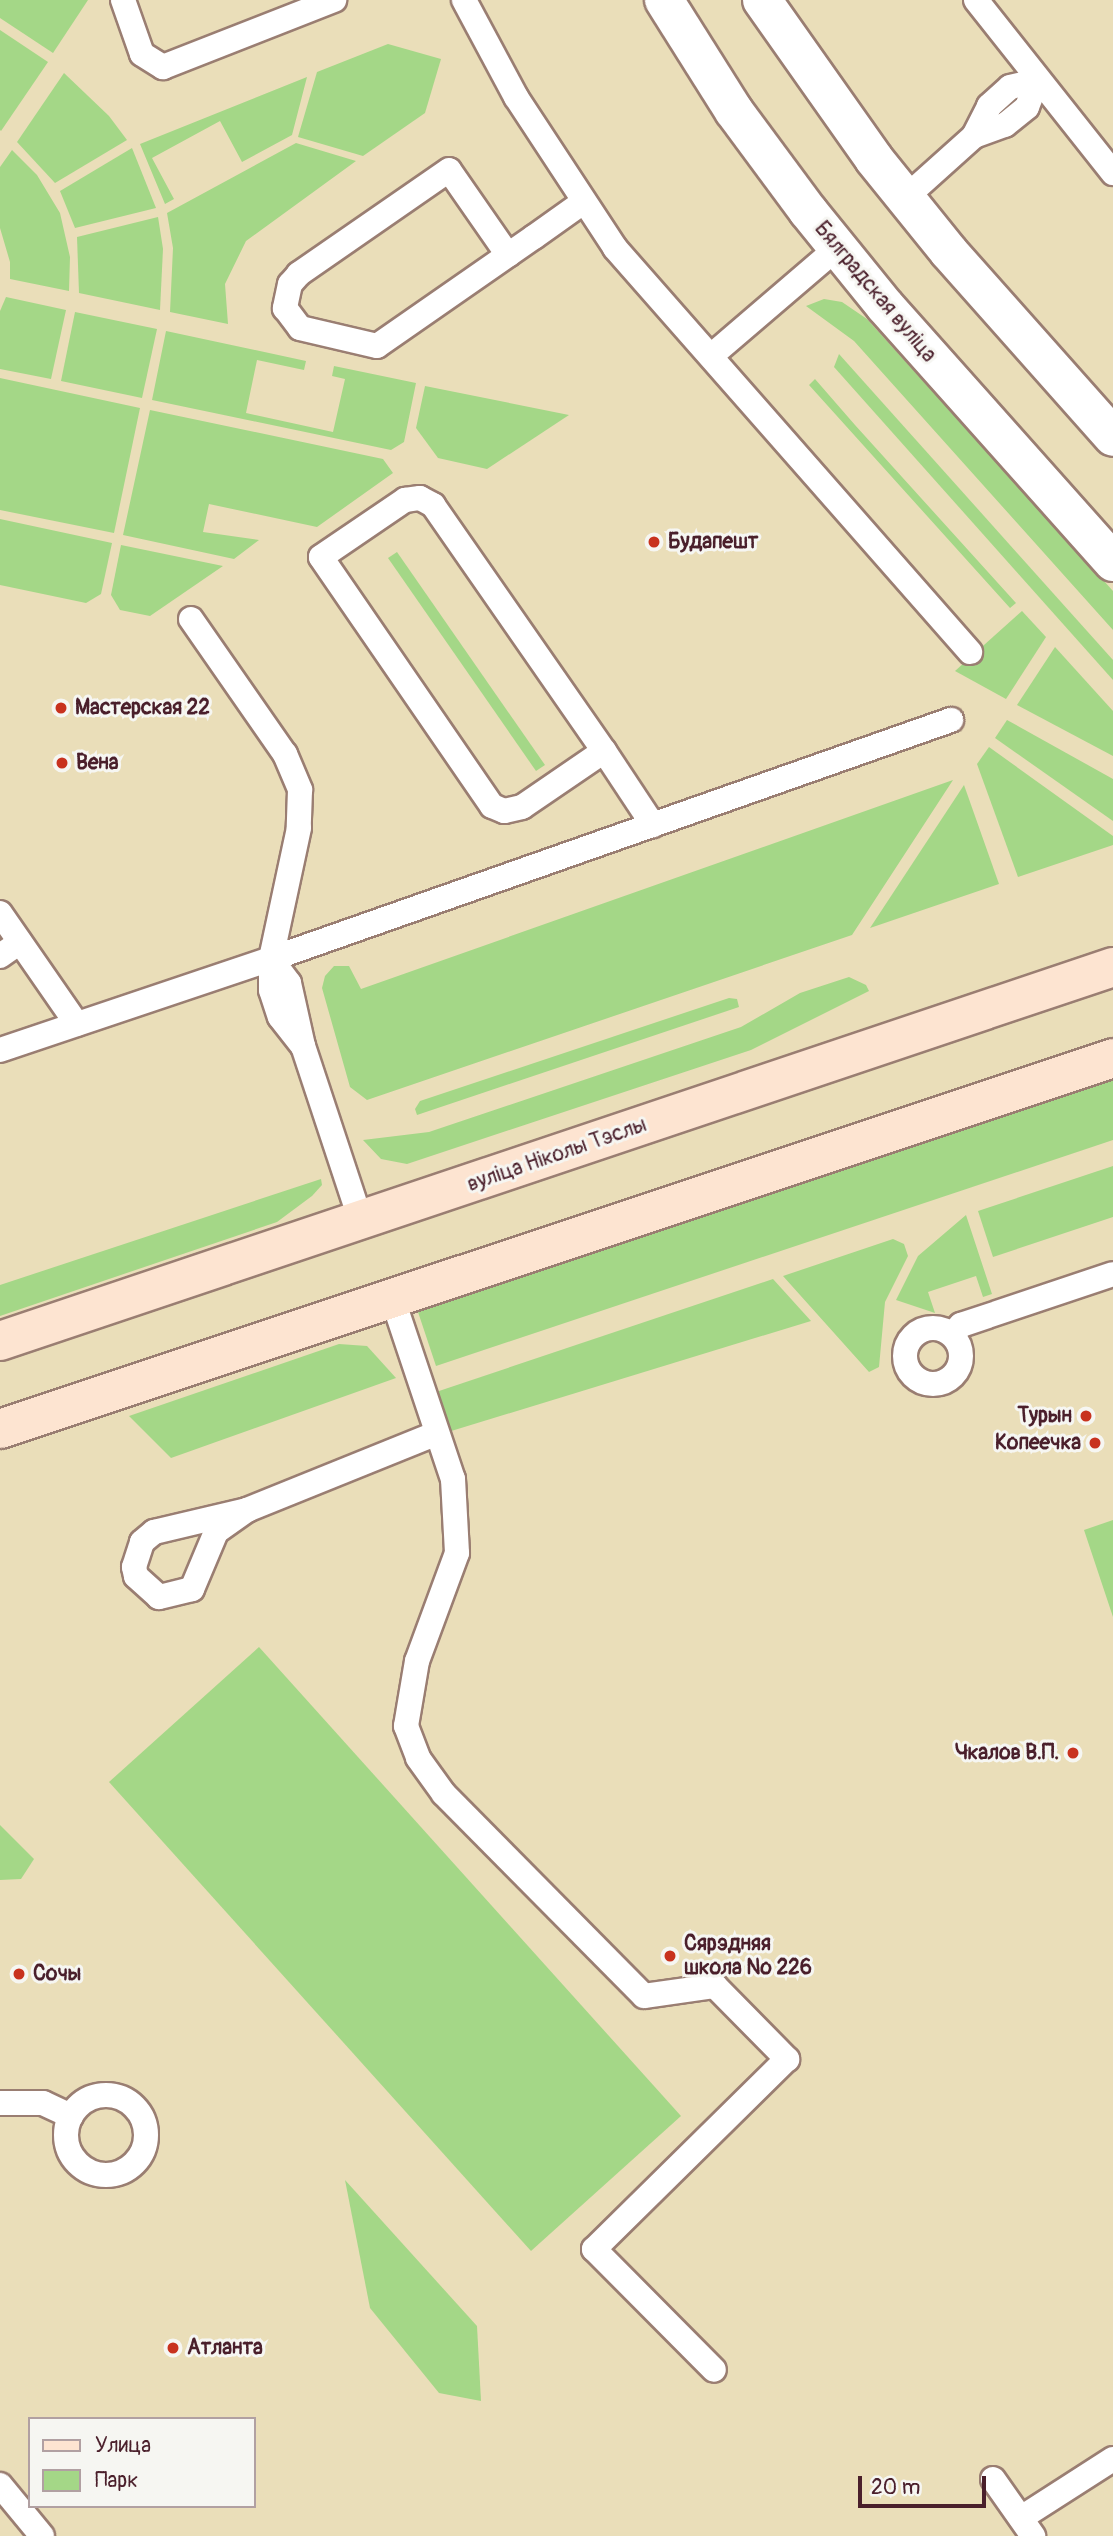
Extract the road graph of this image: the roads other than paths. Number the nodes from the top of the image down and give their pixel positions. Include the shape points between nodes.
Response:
1 (123, 0) edge
2 (334, 0) edge
3 (464, 0) edge
4 (664, 0) edge
5 (762, 0) edge
6 (976, 0) edge
7 (1037, 81) junction
8 (1113, 173) edge
9 (905, 198) junction
10 (583, 202) junction
11 (838, 247) junction
12 (508, 255) junction
13 (710, 356) junction
14 (1113, 437) edge
15 (1113, 562) edge
16 (191, 619) dead end
17 (970, 652) dead end
18 (951, 720) dead end
19 (604, 751) junction
20 (653, 825) junction
21 (0, 913) edge
22 (10, 949) edge
23 (271, 959) junction
24 (1113, 967) edge
25 (77, 1024) junction
26 (0, 1050) edge
27 (1113, 1058) edge
28 (361, 1221) junction
29 (1113, 1274) edge
30 (392, 1297) junction
31 (952, 1334) dead end
32 (0, 1340) edge
33 (0, 1429) edge
34 (435, 1434) junction
35 (247, 1510) junction
36 (0, 2104) edge
37 (71, 2116) dead end
38 (714, 2370) dead end
39 (1113, 2459) edge
40 (993, 2479) dead end
41 (0, 2485) edge
42 (1027, 2527) edge
43 (42, 2536) edge

1 - 2 lane via 142,54 154,66 163,67
3 - 10 lane via 516,96
4 - 11 street, Бялградская вуліца via 734,111
5 - 9 street via 803,64
6 - 7 lane
7 - 8 lane
7 - 9 lane via 1027,107 1005,125 974,136
9 - 14 street
10 - 12 lane
10 - 13 lane via 615,248
11 - 13 lane
11 - 15 street, Бялградская вуліца
12 - 12 lane via 449,170 299,274 286,295 285,308 300,328 376,346
13 - 17 lane
16 - 23 lane via 285,754 300,790 299,828
18 - 20 lane
19 - 19 lane via 522,807 504,811 492,806 321,557 405,500 420,498 433,505
19 - 20 lane
20 - 23 lane
21 - 22 lane
22 - 25 lane
23 - 25 lane
23 - 28 lane via 289,984 303,1046
24 - 28 main road, вуліца Ніколы Тэслы
25 - 26 lane
27 - 30 main road
28 - 32 main road, вуліца Ніколы Тэслы
29 - 31 lane via 961,1325
30 - 33 main road
30 - 34 lane
34 - 35 lane
34 - 38 lane via 453,1479 457,1553 417,1661 406,1726 418,1758 444,1794 644,1996 715,1986 787,2059 594,2249
35 - 35 lane via 154,1532 142,1542 134,1567 136,1576 159,1597 192,1589 216,1532
36 - 37 lane via 43,2103
39 - 42 lane
40 - 42 lane
41 - 43 lane

